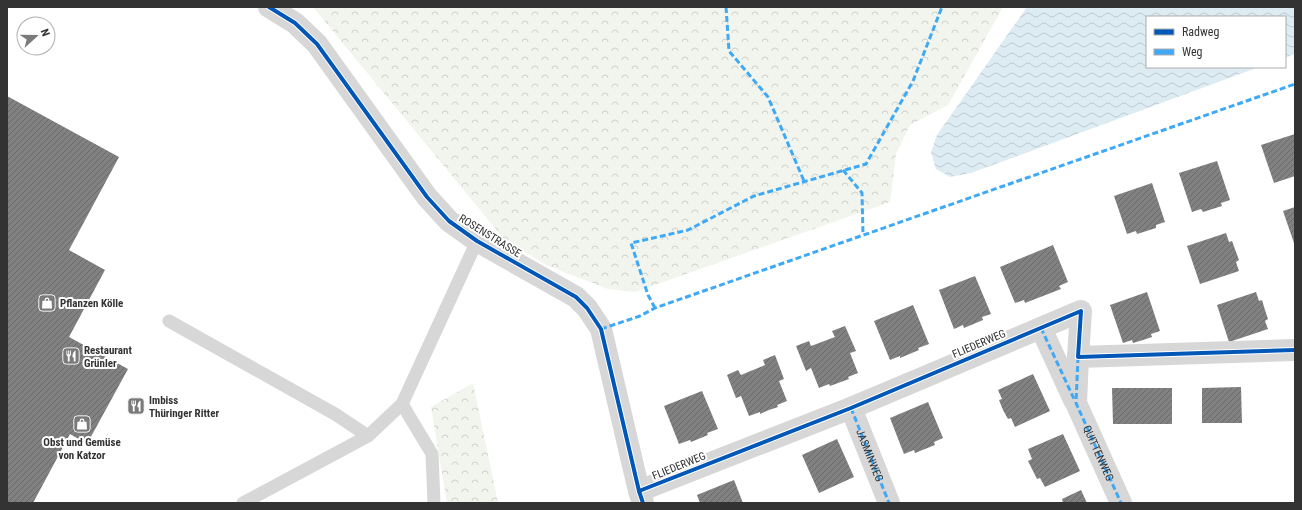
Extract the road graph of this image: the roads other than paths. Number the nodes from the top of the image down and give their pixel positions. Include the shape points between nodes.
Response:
1 (269, 7) edge
2 (477, 241) junction
3 (169, 321) dead end
4 (1041, 328) junction
5 (1295, 350) edge
6 (1078, 357) junction
7 (1076, 402) junction
8 (402, 404) junction
9 (851, 408) junction
10 (368, 436) junction
11 (641, 497) edge
12 (243, 503) edge
13 (434, 503) edge
14 (889, 503) edge
15 (1120, 503) edge

1 - 2 street, ROSENSTRASSE via 295,23 317,44 427,197 449,221
2 - 8 lane
2 - 11 street, ROSENSTRASSE via 576,297 601,329
3 - 10 lane via 335,414
4 - 6 street, FLIEDERWEG via 1081,311
4 - 7 street, QUITTENWEG
4 - 9 street, FLIEDERWEG
5 - 6 street
6 - 7 street, QUITTENWEG
7 - 15 street, QUITTENWEG
8 - 10 lane
8 - 13 lane via 432,454
9 - 11 street, FLIEDERWEG
9 - 14 street, JASMINWEG
10 - 12 lane

